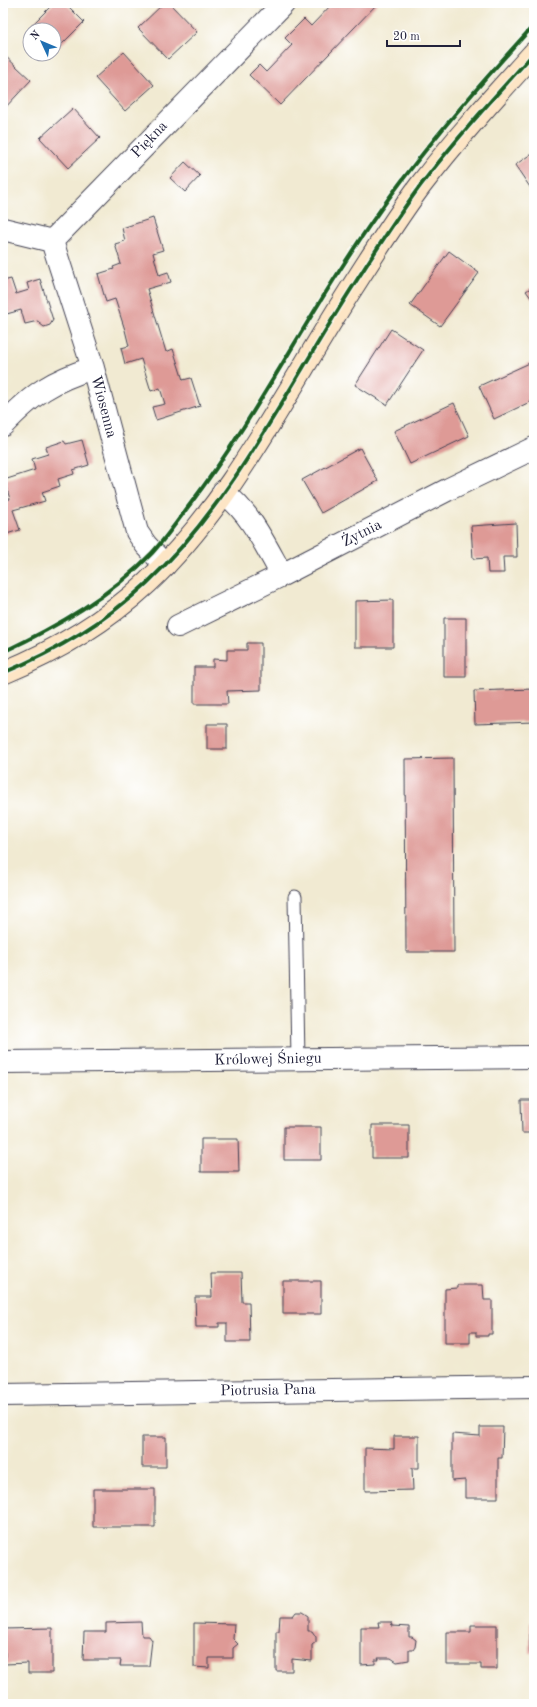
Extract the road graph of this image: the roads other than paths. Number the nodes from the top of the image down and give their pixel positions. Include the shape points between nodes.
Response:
1 (284, 3) edge
2 (534, 53) edge
3 (3, 229) edge
4 (52, 241) junction
5 (93, 368) junction
6 (3, 425) edge
7 (534, 448) edge
8 (223, 492) junction
9 (165, 565) junction
10 (282, 575) junction
11 (178, 626) dead end
12 (3, 673) edge
13 (295, 897) dead end
14 (534, 1057) edge
15 (298, 1059) junction
16 (3, 1062) edge
17 (534, 1387) edge
18 (3, 1395) edge

1 - 4 street, Piękna
2 - 8 street via 465,131 407,205 354,284 255,446
3 - 4 street
4 - 5 street, Wiosenna
5 - 6 street via 44,388
5 - 9 street, Wiosenna via 137,532
7 - 10 street, Żytnia
8 - 9 street
8 - 10 street via 251,521
9 - 12 street via 109,614 47,652
10 - 11 street, Żytnia
13 - 15 lane
14 - 15 street, Królowej Śniegu
15 - 16 street, Królowej Śniegu
17 - 18 street, Piotrusia Pana

